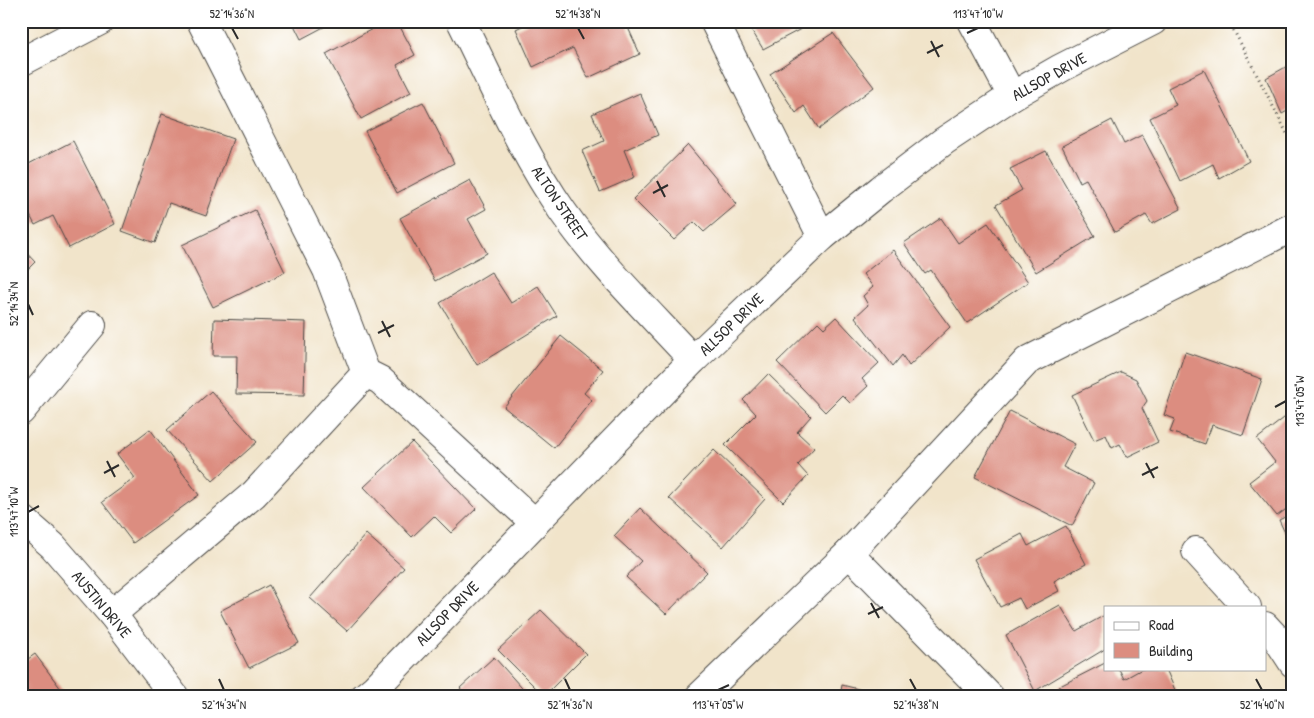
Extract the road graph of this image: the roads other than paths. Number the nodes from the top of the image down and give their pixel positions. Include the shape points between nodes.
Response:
1 (100, 21) edge
2 (201, 21) edge
3 (461, 21) edge
4 (714, 21) edge
5 (972, 21) edge
6 (1153, 21) edge
7 (21, 62) edge
8 (1012, 96) junction
9 (1293, 227) edge
10 (822, 237) junction
11 (92, 325) dead end
12 (694, 360) junction
13 (366, 373) junction
14 (21, 411) edge
15 (21, 518) edge
16 (535, 523) junction
17 (1196, 551) dead end
18 (849, 553) junction
19 (1246, 606) edge
20 (112, 614) junction
21 (1266, 627) edge
22 (1293, 663) edge
23 (175, 697) edge
24 (364, 697) edge
25 (699, 697) edge
26 (990, 697) edge

1 - 7 street
2 - 13 street via 327,270
3 - 12 street, ALTON STREET via 521,141 562,210 612,272
4 - 10 street
5 - 8 street
6 - 8 street, ALLSOP DRIVE
8 - 10 street, ALLSOP DRIVE via 944,141
9 - 18 street via 1027,361
10 - 12 street, ALLSOP DRIVE
11 - 14 street
12 - 16 street, ALLSOP DRIVE
13 - 16 street via 380,380
13 - 20 street via 254,494
15 - 20 street, AUSTIN DRIVE via 53,546
16 - 24 street, ALLSOP DRIVE
17 - 19 street
18 - 25 street
18 - 26 street
20 - 23 street, AUSTIN DRIVE
21 - 22 street

